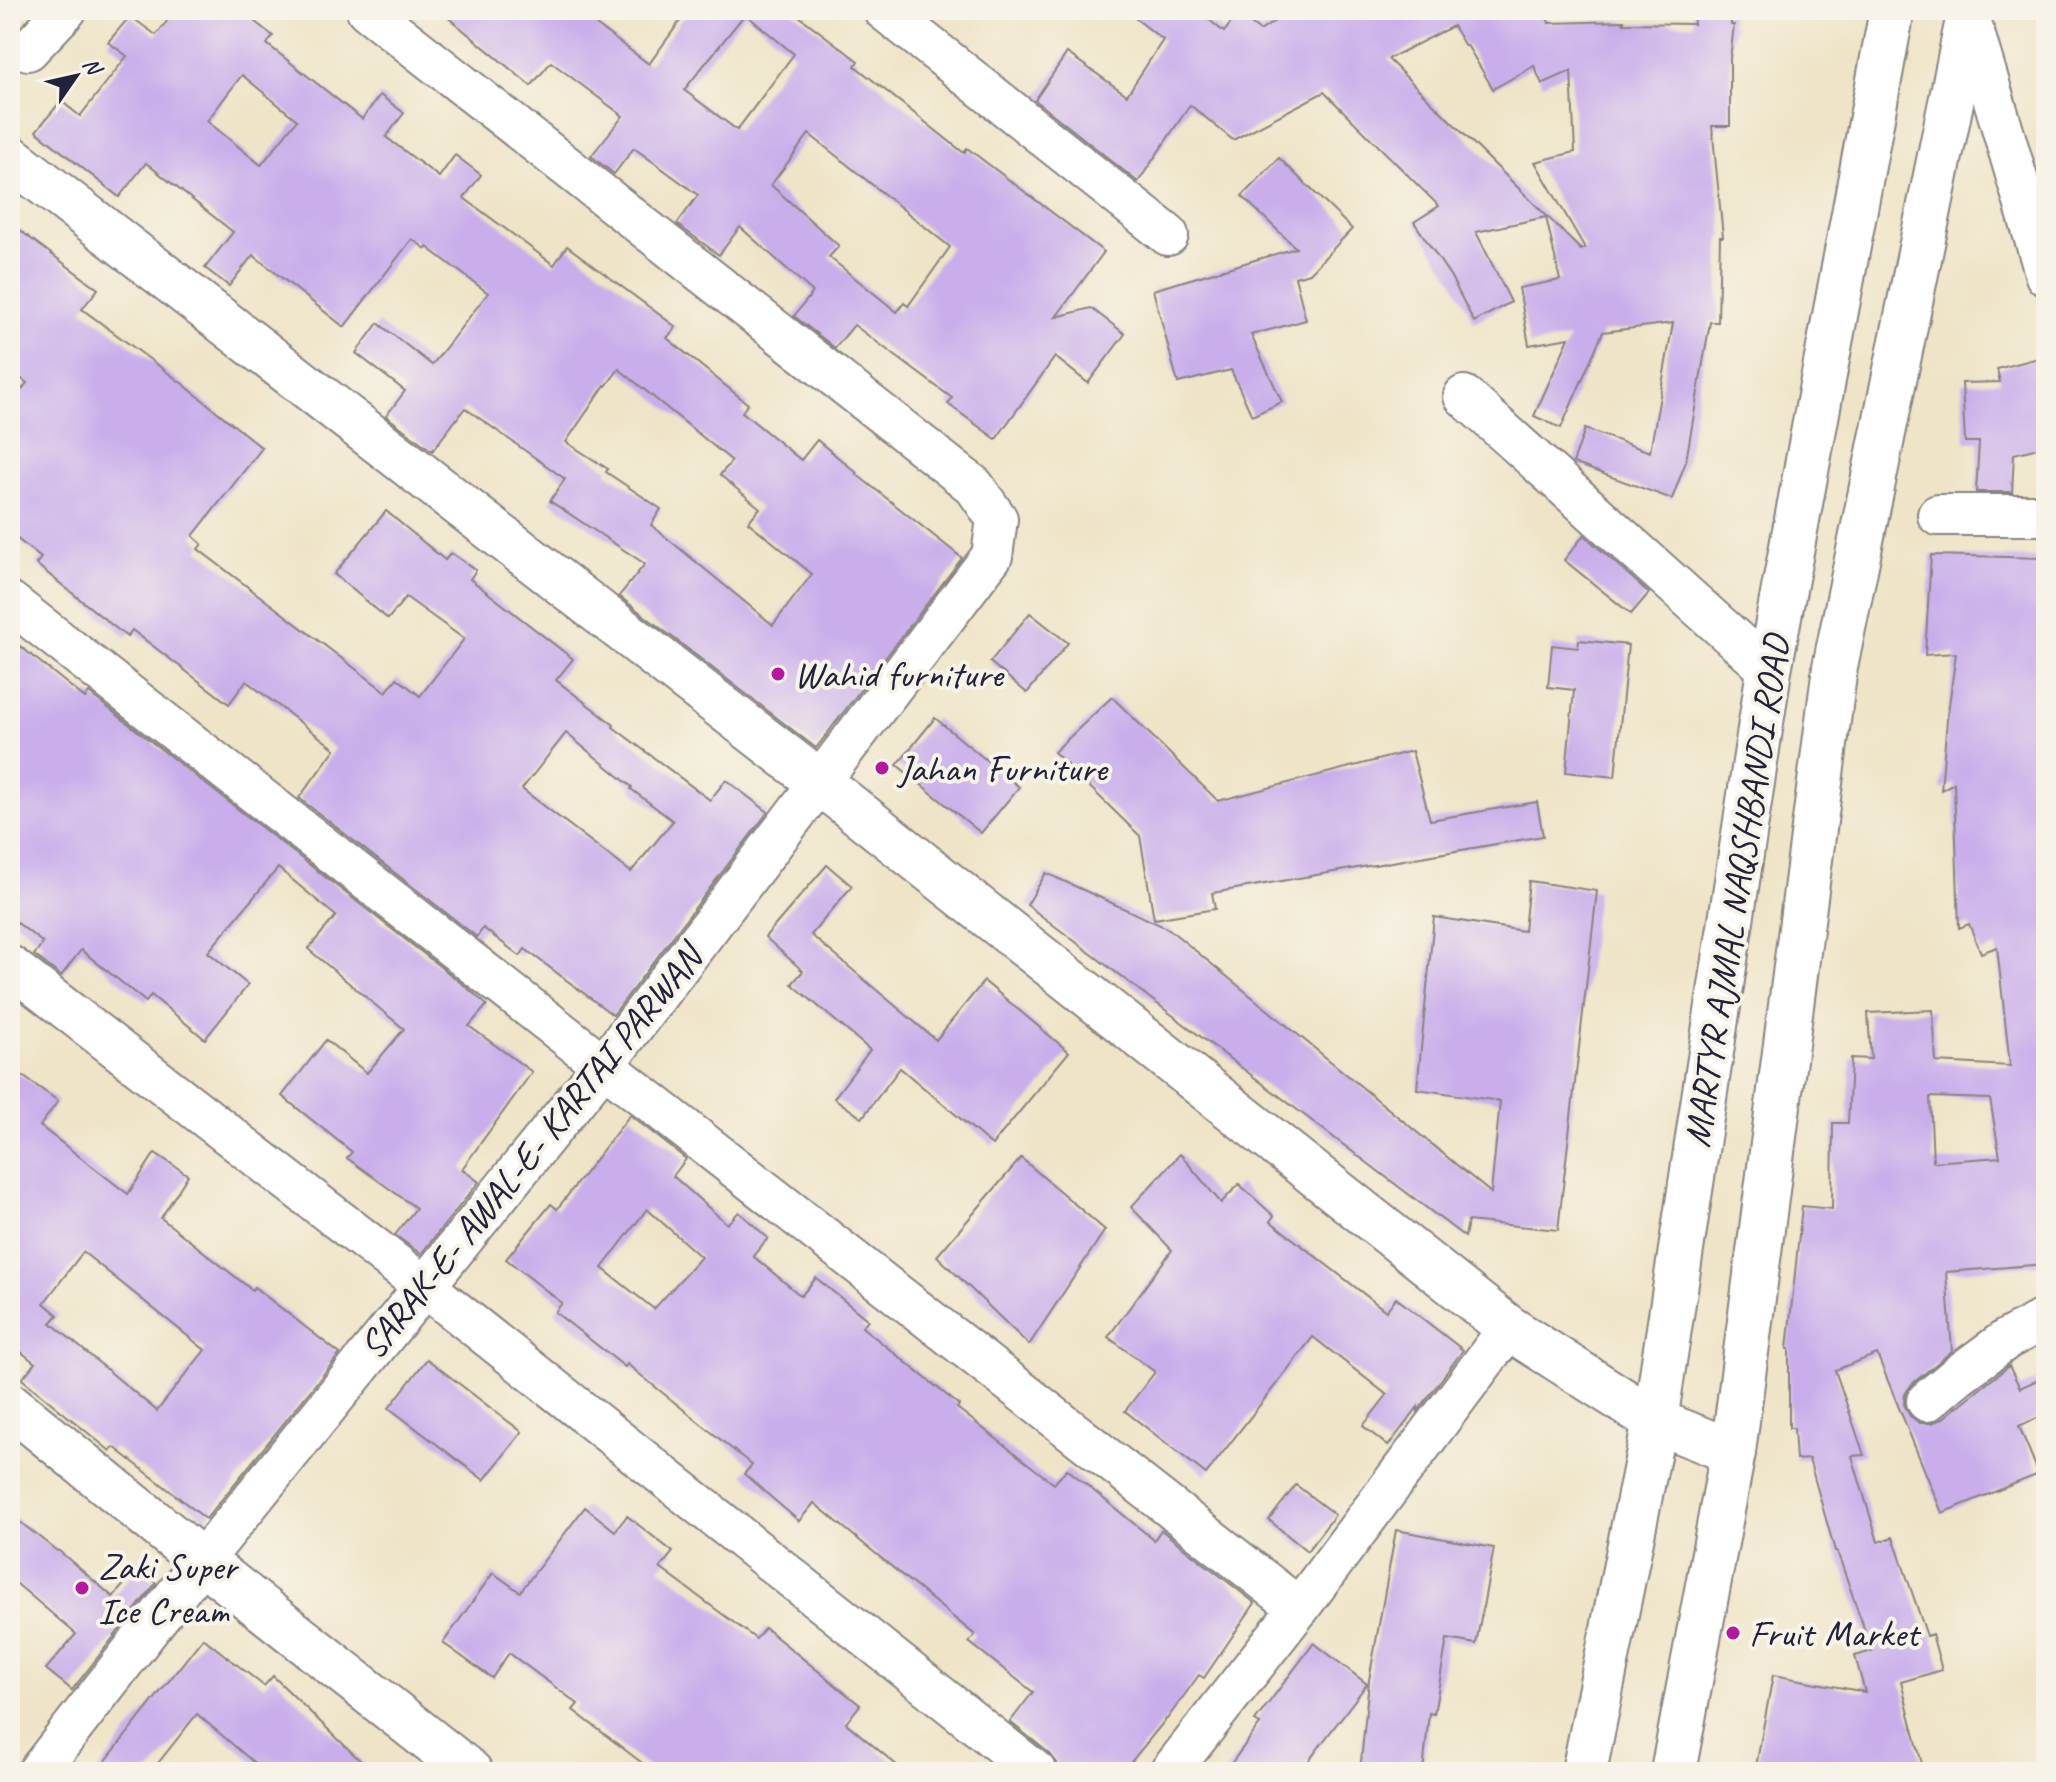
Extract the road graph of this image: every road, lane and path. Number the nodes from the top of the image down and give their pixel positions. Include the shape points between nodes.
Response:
1 (66, 10) edge
2 (367, 10) edge
3 (884, 10) edge
4 (1892, 10) edge
5 (1970, 13) edge
6 (28, 50) dead end
7 (10, 157) edge
8 (1168, 235) dead end
9 (2046, 276) edge
10 (1464, 396) dead end
11 (1938, 515) dead end
12 (2046, 515) edge
13 (10, 602) edge
14 (1769, 670) junction
15 (819, 782) junction
16 (10, 966) edge
17 (604, 1065) junction
18 (424, 1286) junction
19 (2046, 1318) edge
20 (1509, 1328) junction
21 (1927, 1401) dead end
22 (10, 1405) edge
23 (1655, 1421) junction
24 (1733, 1452) junction
25 (202, 1561) junction
26 (1299, 1608) junction
27 (38, 1772) edge
28 (470, 1772) edge
29 (1036, 1772) edge
30 (1170, 1772) edge
31 (1584, 1772) edge
32 (1673, 1772) edge

1 - 6 street
2 - 15 street, SARAK-E- AWAL-E- KARTAI PARWAN via 974,486 997,519 992,556
3 - 8 street
4 - 14 main road, MARTYR AJMAL NAQSHBANDI ROAD
5 - 9 street
5 - 24 main road, MARTYR AJMAL NAQSHBANDI ROAD via 1835,667
7 - 15 main road
10 - 14 street
11 - 12 street
13 - 17 street
14 - 23 main road, MARTYR AJMAL NAQSHBANDI ROAD
15 - 17 street, SARAK-E- AWAL-E- KARTAI PARWAN
15 - 20 main road
16 - 18 street
17 - 18 street, SARAK-E- AWAL-E- KARTAI PARWAN
17 - 26 street
18 - 25 street, SARAK-E- AWAL-E- KARTAI PARWAN
18 - 29 street
19 - 21 street via 2007,1339
20 - 23 main road
20 - 26 street
22 - 25 main road
23 - 24 main road
23 - 31 main road, MARTYR AJMAL NAQSHBANDI ROAD
24 - 32 main road, MARTYR AJMAL NAQSHBANDI ROAD
25 - 27 street, SARAK-E- AWAL-E- KARTAI PARWAN
25 - 28 main road
26 - 30 street

